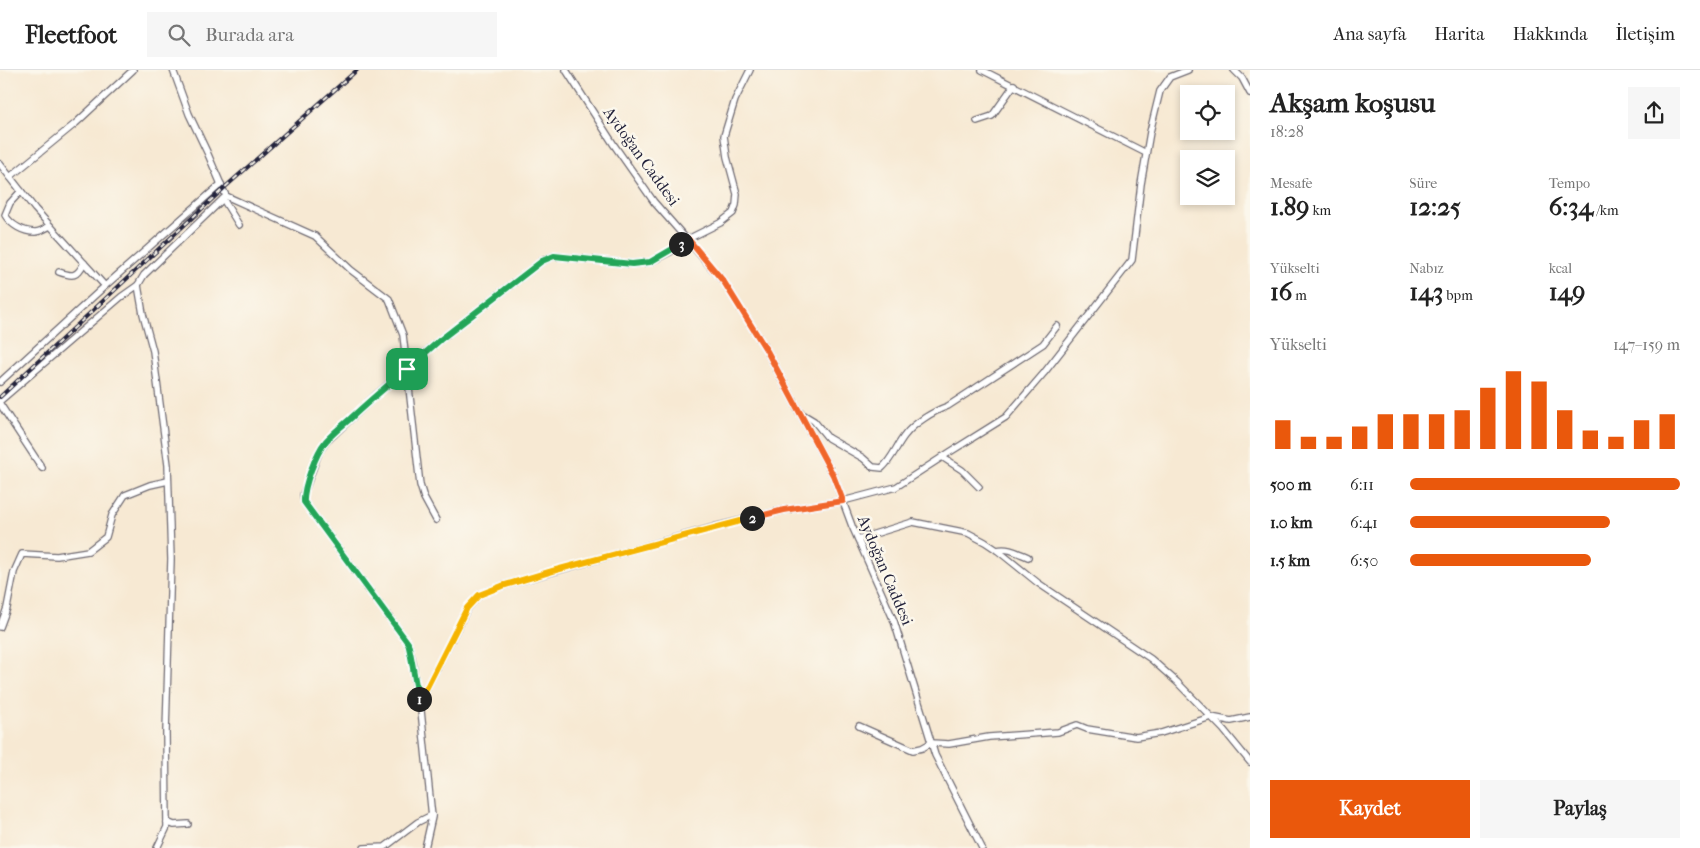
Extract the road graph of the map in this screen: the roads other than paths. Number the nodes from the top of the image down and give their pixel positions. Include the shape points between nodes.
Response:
1 (133, 70) edge
2 (173, 70) edge
3 (566, 70) edge
4 (750, 70) edge
5 (982, 70) edge
6 (1188, 70) edge
7 (1234, 70) edge
8 (1014, 85) junction
9 (1250, 93) edge
10 (977, 121) dead end
11 (1146, 153) junction
12 (0, 164) edge
13 (10, 177) junction
14 (221, 184) junction
15 (21, 191) junction
16 (225, 198) junction
17 (239, 225) dead end
18 (50, 226) junction
19 (688, 239) junction
20 (84, 263) junction
21 (59, 272) dead end
22 (138, 285) junction
23 (105, 286) junction
24 (1057, 326) dead end
25 (407, 369) junction
26 (0, 382) edge
27 (0, 402) edge
28 (799, 412) junction
29 (942, 457) junction
30 (42, 468) dead end
31 (168, 481) junction
32 (979, 487) dead end
33 (843, 501) junction
34 (436, 520) dead end
35 (858, 539) junction
36 (997, 550) junction
37 (1028, 557) dead end
38 (0, 627) edge
39 (420, 701) junction
40 (1211, 717) junction
41 (1250, 717) edge
42 (859, 726) dead end
43 (931, 743) junction
44 (1250, 762) edge
45 (432, 815) junction
46 (167, 822) junction
47 (188, 824) dead end
48 (157, 848) edge
49 (364, 848) edge
50 (425, 848) edge
51 (982, 848) edge

1 - 13 street via 76,123
2 - 14 street
3 - 19 street, Aydoğan Caddesi via 654,202
4 - 19 street via 735,100 724,136 737,194 736,205 733,213 720,223
5 - 8 street
6 - 11 street via 1170,78 1160,91
7 - 9 street
8 - 10 street via 992,116
8 - 11 street
11 - 29 street via 1132,260 1006,418
12 - 13 street
13 - 15 street
14 - 16 street
14 - 23 street
15 - 18 street
15 - 18 street via 10,204 6,215 9,221 20,229 36,232
16 - 17 street
16 - 22 street via 144,274
16 - 25 street via 315,236 351,270 389,299 403,335
18 - 20 street
19 - 25 street via 650,262 632,264 554,256 542,261
19 - 28 street, Aydoğan Caddesi via 724,282 767,351
20 - 21 street via 74,275
20 - 23 street
22 - 27 street
22 - 31 street via 153,350
23 - 26 street
24 - 28 street via 1044,344 948,406 934,411 906,434 882,468 873,467 828,438 814,421
25 - 34 street via 420,485
25 - 39 street via 326,442 319,452 304,502 408,643
27 - 30 street
28 - 33 street, Aydoğan Caddesi via 833,475
29 - 32 street
29 - 33 street via 896,487
31 - 38 street via 125,496 112,515 106,537 88,550 57,556 22,554
31 - 46 street via 171,559
33 - 35 street, Aydoğan Caddesi
33 - 39 street via 784,510 714,527 479,595 467,608
35 - 36 street via 913,522 968,533
35 - 43 street, Aydoğan Caddesi via 894,621
36 - 37 street via 1004,548
36 - 40 street via 1045,588 1151,659
39 - 45 street
40 - 41 street via 1231,721
40 - 43 street via 1161,733 1136,737 1077,725 1058,732 989,737 949,744
40 - 44 street
42 - 43 street via 913,750
43 - 51 street, Aydoğan Caddesi
45 - 49 street via 385,847
45 - 50 street
46 - 47 street
46 - 48 street

